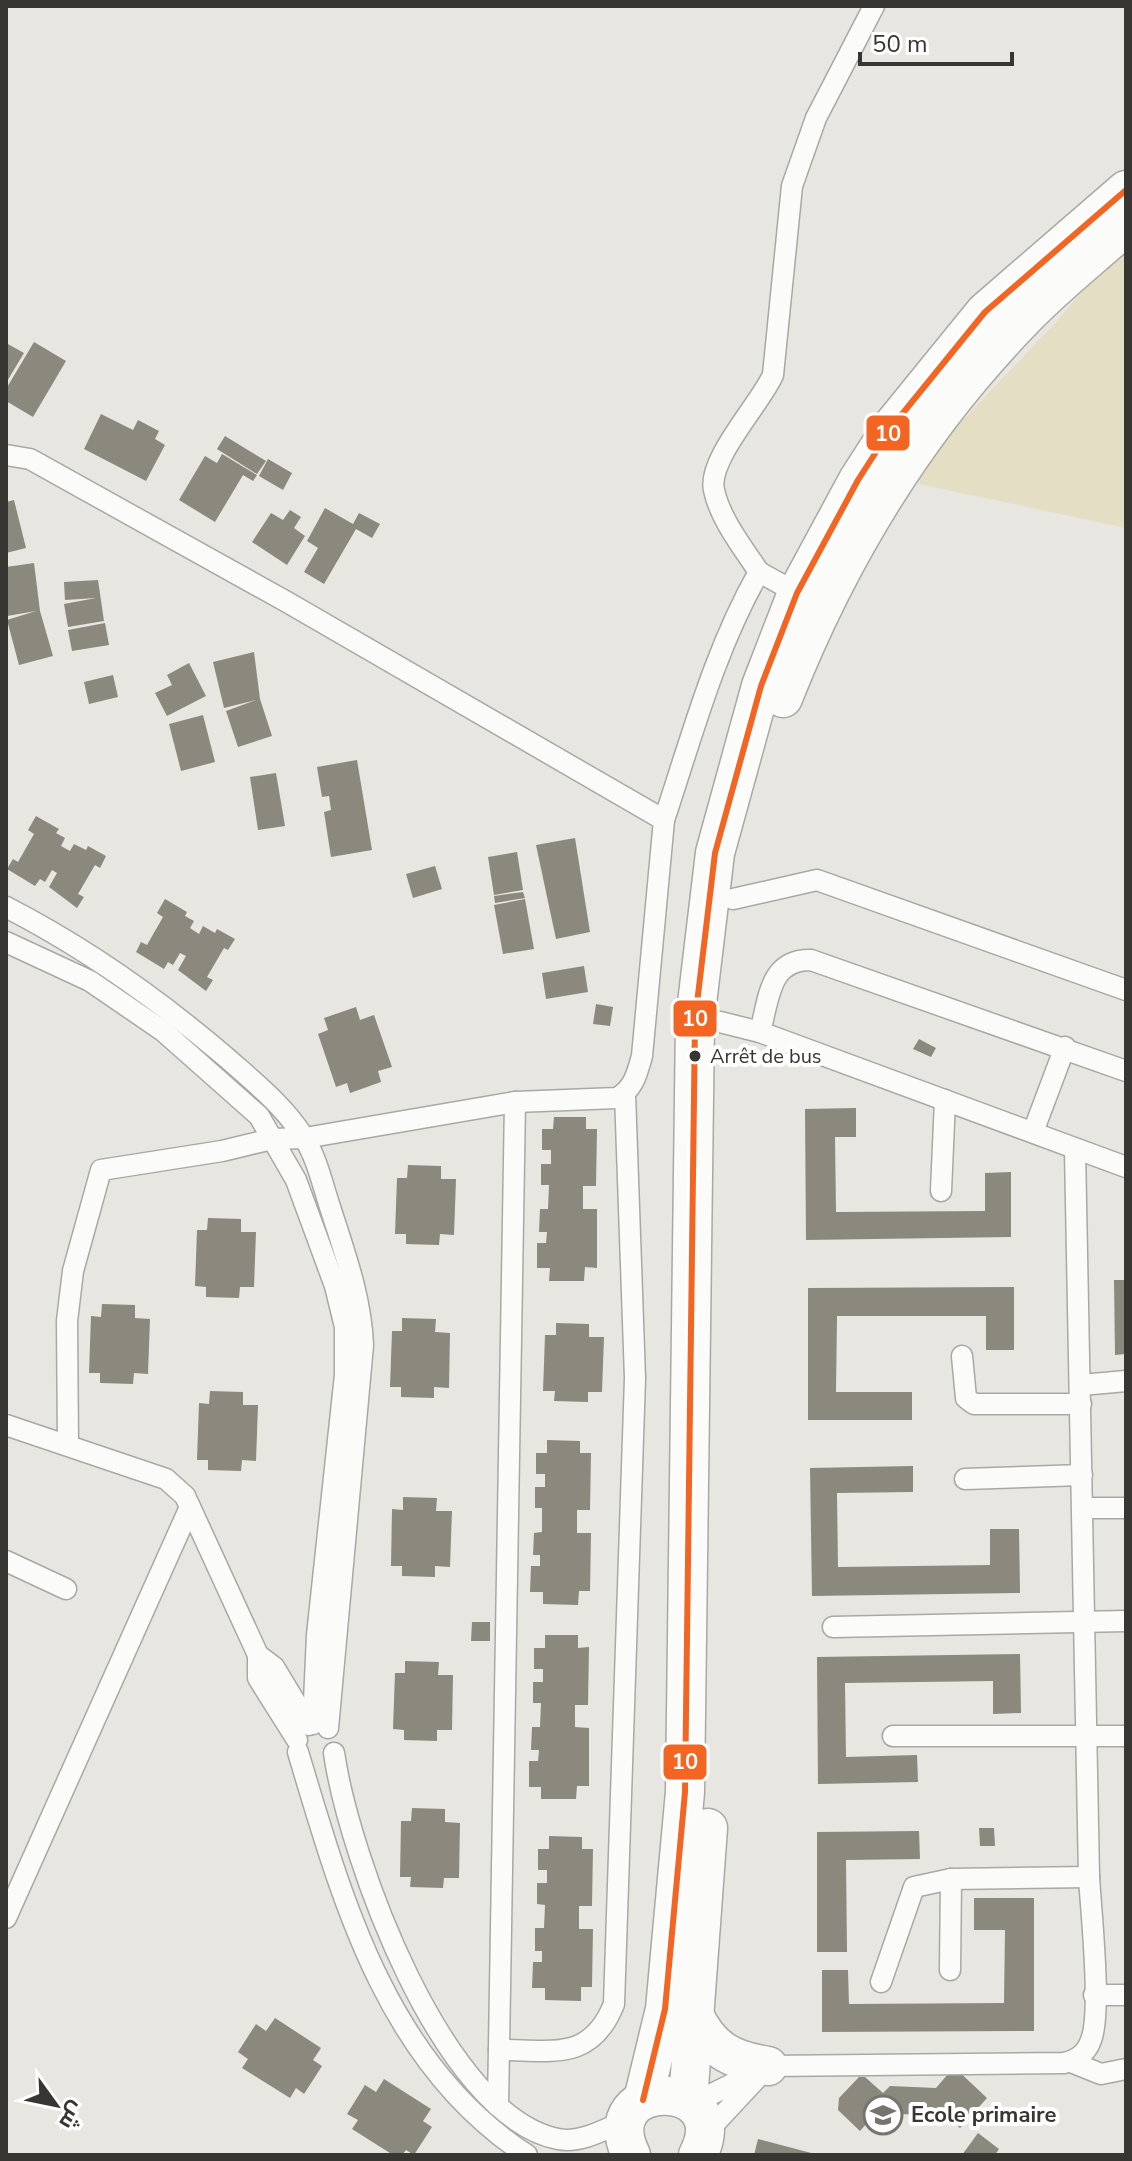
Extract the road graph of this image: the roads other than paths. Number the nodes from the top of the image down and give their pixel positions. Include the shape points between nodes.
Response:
1 (874, 6) edge
2 (1126, 190) edge
3 (1126, 226) edge
4 (6, 455) edge
5 (759, 572) junction
6 (797, 593) junction
7 (664, 820) junction
8 (733, 899) junction
9 (6, 907) edge
10 (6, 942) edge
11 (1126, 990) edge
12 (720, 1022) junction
13 (760, 1032) junction
14 (1065, 1047) junction
15 (1126, 1071) edge
16 (625, 1094) junction
17 (945, 1100) junction
18 (515, 1102) junction
19 (1033, 1132) junction
20 (305, 1138) junction
21 (272, 1139) junction
22 (1075, 1150) junction
23 (1126, 1167) edge
24 (941, 1191) dead end
25 (962, 1356) dead end
26 (1126, 1381) edge
27 (1081, 1394) junction
28 (6, 1425) edge
29 (68, 1445) junction
30 (1082, 1475) junction
31 (965, 1479) dead end
32 (190, 1507) junction
33 (1083, 1508) junction
34 (1126, 1508) edge
35 (6, 1561) edge
36 (66, 1589) dead end
37 (1126, 1621) edge
38 (1085, 1622) junction
39 (833, 1627) dead end
40 (309, 1734) junction
41 (893, 1736) dead end
42 (1087, 1736) junction
43 (1126, 1736) edge
44 (334, 1753) junction
45 (1089, 1877) junction
46 (951, 1879) junction
47 (6, 1918) edge
48 (950, 1970) dead end
49 (881, 1982) dead end
50 (1094, 1995) junction
51 (1126, 1995) edge
52 (694, 2015) junction
53 (499, 2050) junction
54 (1071, 2062) junction
55 (768, 2066) junction
56 (1126, 2069) edge
57 (498, 2106) junction
58 (696, 2123) edge
59 (634, 2125) edge
60 (527, 2155) edge

1 - 5 street via 816,118 792,186 773,375 713,480 737,540
2 - 6 highway via 985,312 942,364 858,480
3 - 8 highway via 1028,313 979,366 927,430 836,575 783,696 754,785
4 - 7 street via 30,459
5 - 6 street
5 - 7 street via 713,673
6 - 59 highway via 761,686 715,853 695,1020 685,1792 665,2009
7 - 16 street via 642,1056
8 - 11 street via 817,880
8 - 12 highway
9 - 20 street via 85,952 175,1014 262,1088
10 - 21 street via 90,981 163,1031 259,1116
12 - 13 street
12 - 52 highway via 710,1793
13 - 14 street via 775,978 794,959 811,960
13 - 17 street
14 - 15 street
14 - 19 street
16 - 18 street
16 - 53 street via 635,1378 614,2004 604,2028 568,2050
17 - 19 street
17 - 24 street
18 - 20 street
18 - 53 street
19 - 22 street
20 - 21 street
20 - 40 street via 354,1280 363,1345
21 - 29 street via 101,1170 68,1308
21 - 40 street via 296,1180 345,1327 345,1375
22 - 23 street
22 - 27 street
25 - 27 street via 966,1398 974,1404
26 - 27 street
27 - 30 street
28 - 29 street
29 - 32 street via 166,1479
30 - 31 street
30 - 33 street
32 - 40 street via 258,1655 274,1667
32 - 47 street
33 - 34 street
33 - 38 street
35 - 36 street
37 - 38 street
38 - 39 street
38 - 42 street
40 - 44 street via 336,1742
40 - 44 street via 307,1761 319,1764
40 - 60 street via 337,1882 369,1962 410,2039 448,2089 494,2133
41 - 42 street
42 - 43 street
42 - 45 street
44 - 57 street via 340,1794 390,1938 463,2068
45 - 46 street
45 - 50 street
46 - 48 street
46 - 49 street via 914,1887 909,1893
50 - 51 street
50 - 54 street via 1091,2043
52 - 55 highway via 726,2056
52 - 58 highway
53 - 57 street
54 - 55 street
54 - 56 street via 1101,2074
55 - 58 street
55 - 58 street
57 - 59 street via 529,2128 559,2140
58 - 59 highway via 666,2093

